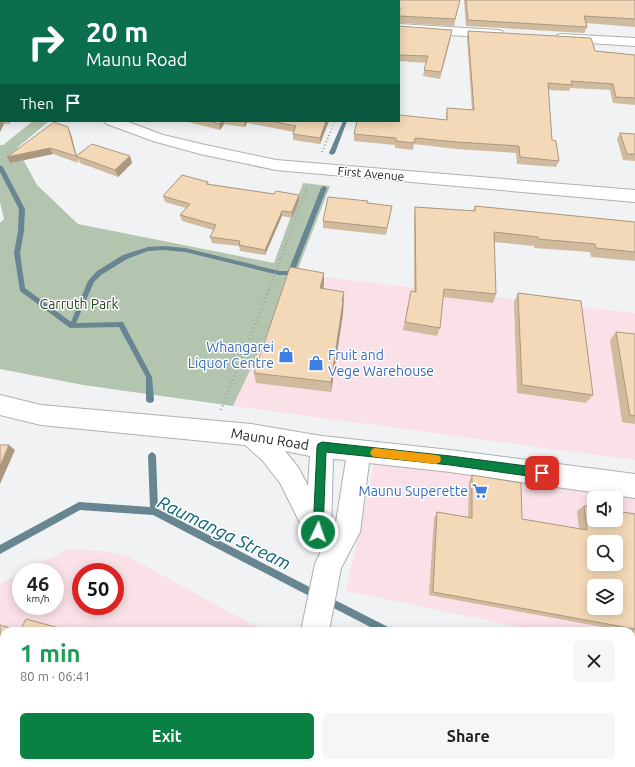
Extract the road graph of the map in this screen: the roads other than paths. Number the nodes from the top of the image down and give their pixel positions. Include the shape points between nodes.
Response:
1 (400, 28) edge
2 (507, 34) edge
3 (553, 37) edge
4 (635, 42) edge
5 (115, 122) edge
6 (635, 196) edge
7 (0, 405) edge
8 (251, 434) junction
9 (322, 447) junction
10 (359, 451) junction
11 (635, 486) edge
12 (318, 532) junction
13 (328, 564) junction
14 (316, 627) edge

1 - 2 street
3 - 4 street
5 - 6 street, First Avenue via 158,138 276,165
7 - 8 street, Maunu Road via 41,415
8 - 9 street, Maunu Road
8 - 12 street via 289,474
9 - 10 street, Maunu Road
9 - 12 street
10 - 11 street, Maunu Road
10 - 13 street via 347,532
12 - 13 street
13 - 14 street

